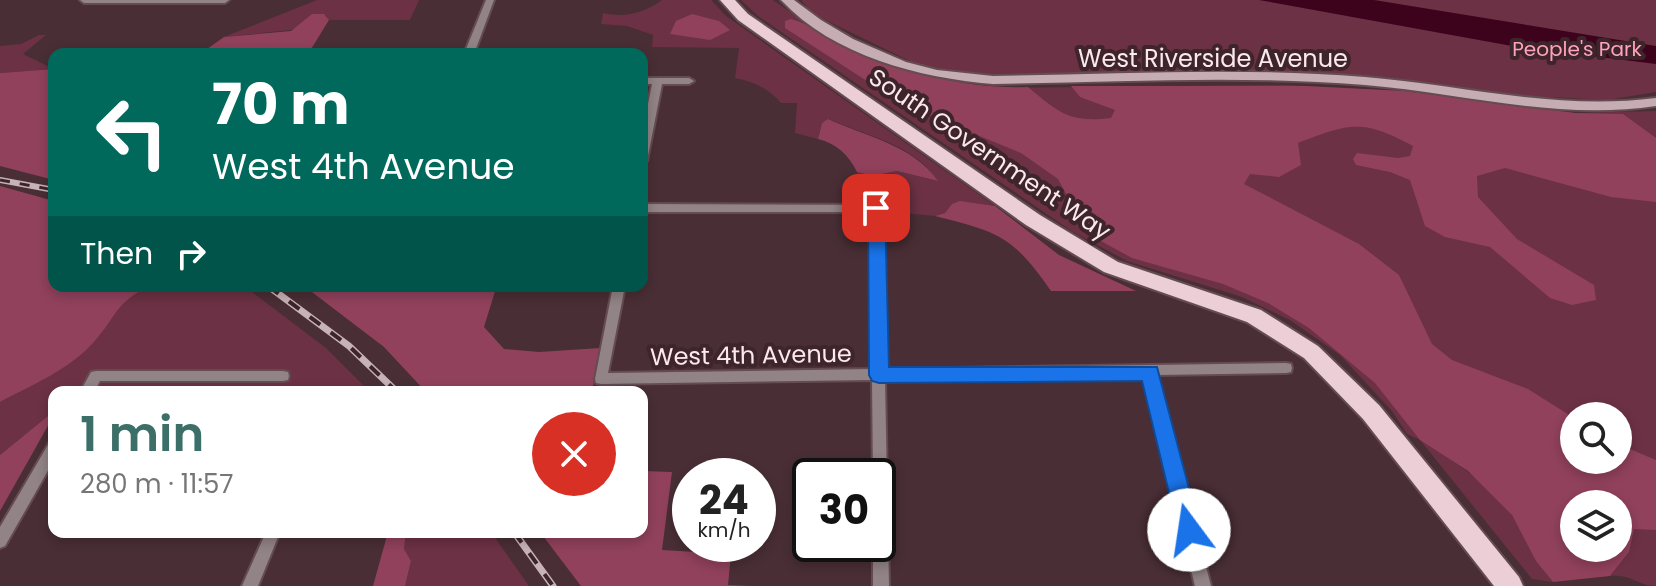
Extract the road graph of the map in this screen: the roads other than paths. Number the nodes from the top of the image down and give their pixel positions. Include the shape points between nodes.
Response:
1 (84, 0) edge
2 (225, 0) edge
3 (490, 0) edge
4 (727, 0) edge
5 (787, 0) edge
6 (471, 48) edge
7 (648, 81) edge
8 (689, 81) dead end
9 (657, 82) junction
10 (1656, 102) edge
11 (648, 129) edge
12 (648, 208) edge
13 (618, 292) edge
14 (1286, 368) dead end
15 (1150, 372) junction
16 (879, 375) junction
17 (283, 376) dead end
18 (90, 386) edge
19 (48, 457) edge
20 (270, 538) edge
21 (0, 541) edge
22 (250, 586) edge
23 (881, 586) edge
24 (1203, 586) edge
25 (1510, 586) edge

1 - 2 street
3 - 6 street
4 - 25 main road, South Government Way via 743,17 1033,220 1111,267 1254,316 1311,352 1371,412
5 - 10 main road, West Riverside Avenue via 808,19 860,46 918,70 957,77 1362,80 1568,106
7 - 9 street
8 - 9 street
9 - 11 street
12 - 16 street via 876,208
13 - 16 street, West 4th Avenue via 601,379
14 - 15 street, West 4th Avenue
15 - 16 street, West 4th Avenue
15 - 24 street
16 - 23 street
17 - 18 street via 96,376
19 - 21 street
20 - 22 street

